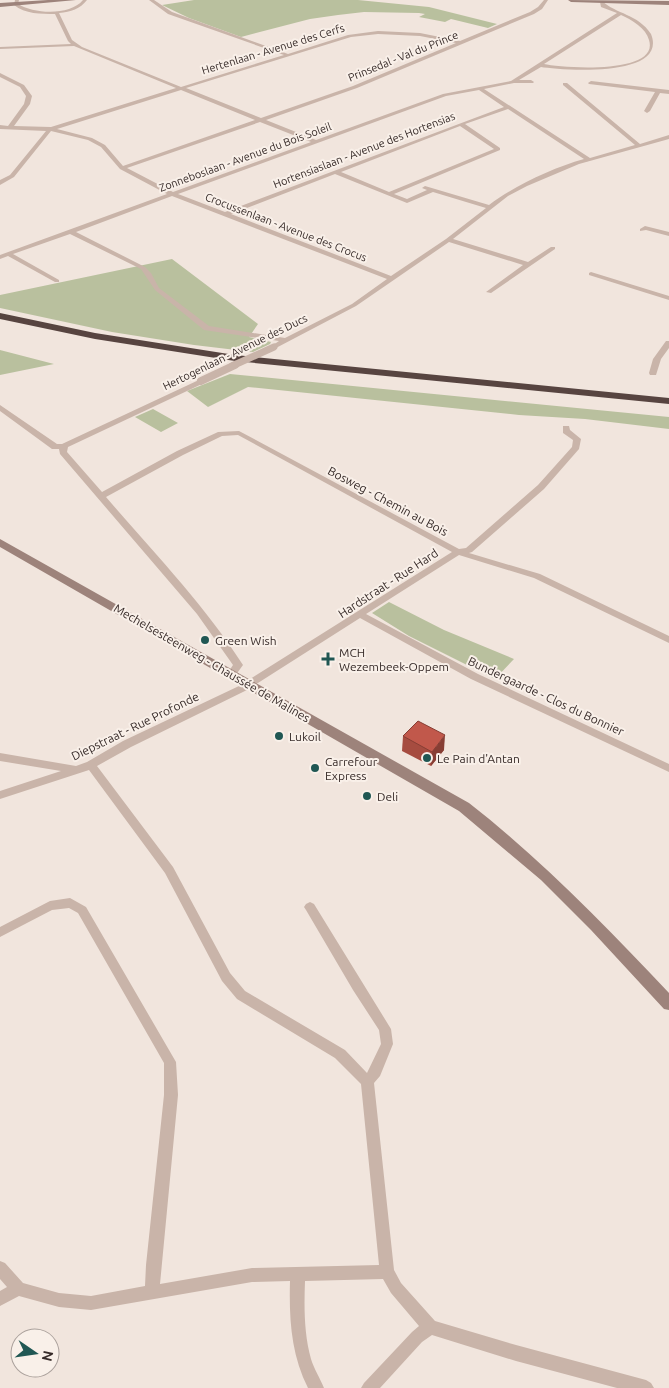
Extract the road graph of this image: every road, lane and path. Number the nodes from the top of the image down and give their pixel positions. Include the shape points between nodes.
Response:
1 (30, 0) edge
2 (73, 0) edge
3 (85, 0) edge
4 (151, 0) edge
5 (546, 0) edge
6 (571, 0) edge
7 (0, 1) edge
8 (16, 2) edge
9 (602, 2) junction
10 (669, 3) edge
11 (0, 5) edge
12 (56, 12) junction
13 (621, 13) junction
14 (656, 32) dead end
15 (462, 43) junction
16 (74, 45) junction
17 (0, 48) edge
18 (659, 52) dead end
19 (286, 54) junction
20 (540, 65) junction
21 (0, 76) edge
22 (513, 82) junction
23 (531, 82) dead end
24 (591, 83) dead end
25 (565, 84) dead end
26 (180, 88) junction
27 (479, 88) junction
28 (658, 91) junction
29 (669, 92) edge
30 (509, 107) junction
31 (646, 111) dead end
32 (261, 120) junction
33 (461, 124) junction
34 (0, 127) edge
35 (10, 127) junction
36 (50, 129) junction
37 (669, 137) edge
38 (316, 142) junction
39 (638, 145) junction
40 (588, 159) junction
41 (122, 168) junction
42 (335, 172) junction
43 (0, 183) edge
44 (413, 183) junction
45 (431, 191) junction
46 (172, 194) junction
47 (388, 194) junction
48 (490, 207) junction
49 (226, 214) junction
50 (642, 230) dead end
51 (70, 231) junction
52 (669, 234) edge
53 (448, 240) junction
54 (553, 248) dead end
55 (8, 254) junction
56 (0, 258) edge
57 (529, 264) junction
58 (591, 274) dead end
59 (392, 279) junction
60 (57, 281) dead end
61 (488, 292) dead end
62 (669, 298) edge
63 (0, 316) edge
64 (0, 326) edge
65 (284, 340) junction
66 (669, 343) edge
67 (653, 373) dead end
68 (669, 401) edge
69 (0, 407) edge
70 (669, 411) edge
71 (566, 428) dead end
72 (64, 446) junction
73 (102, 496) junction
74 (0, 542) edge
75 (458, 552) junction
76 (361, 615) junction
77 (669, 640) edge
78 (232, 674) junction
79 (250, 684) junction
80 (0, 757) edge
81 (91, 765) junction
82 (669, 768) edge
83 (78, 770) junction
84 (0, 795) edge
85 (310, 907) dead end
86 (0, 932) edge
87 (669, 1004) edge
88 (367, 1082) junction
89 (0, 1268) edge
90 (387, 1272) junction
91 (298, 1273) junction
92 (18, 1289) junction
93 (152, 1293) junction
94 (0, 1299) edge
95 (430, 1327) junction
96 (316, 1388) edge
97 (369, 1388) edge
98 (646, 1388) edge

1 - 8 main road
2 - 8 main road
3 - 12 street via 77,8
4 - 19 street via 170,14
5 - 15 street, Prinsedal - Val du Prince via 536,11
6 - 9 main road
7 - 8 main road
8 - 11 main road
8 - 12 street via 28,11
9 - 10 main road
9 - 13 street via 603,6
12 - 16 street
13 - 14 street
13 - 20 street
15 - 19 street, Hertenlaan - Avenue des Cerfs via 420,34 368,33
15 - 32 street, Prinsedal - Val du Prince via 355,87
16 - 17 street
16 - 26 street
18 - 20 street via 638,62 608,67 565,69
19 - 26 street, Hertenlaan - Avenue des Cerfs
20 - 22 street
21 - 35 street via 22,86 29,96
22 - 23 street
22 - 27 street, Zonneboslaan - Avenue du Bois Soleil
24 - 28 street
25 - 39 street
26 - 32 street
26 - 36 street, Hertenlaan - Avenue des Cerfs
27 - 30 street
27 - 38 street, Zonneboslaan - Avenue du Bois Soleil via 452,93
28 - 29 street
28 - 31 street
30 - 33 street, Hortensiaslaan - Avenue des Hortensias
30 - 40 street
32 - 38 street
32 - 41 street, Prinsedal - Val du Prince
33 - 42 street, Hortensiaslaan - Avenue des Hortensias
33 - 44 street via 498,149
34 - 35 street
35 - 36 street
36 - 41 street via 96,141
36 - 43 street via 12,176
37 - 39 street, Hertogenlaan - Avenue des Ducs
38 - 46 street, Zonneboslaan - Avenue du Bois Soleil
39 - 40 street, Hertogenlaan - Avenue des Ducs
40 - 48 street, Hertogenlaan - Avenue des Ducs via 524,185
41 - 46 street, Crocussenlaan - Avenue des Crocus
42 - 47 street
42 - 49 street, Hortensiaslaan - Avenue des Hortensias
44 - 45 street
44 - 47 street
45 - 47 street via 407,201
45 - 48 street
46 - 49 street, Crocussenlaan - Avenue des Crocus
46 - 51 street, Zonneboslaan - Avenue du Bois Soleil
48 - 53 street, Hertogenlaan - Avenue des Ducs
49 - 59 street, Crocussenlaan - Avenue des Crocus
50 - 52 street
51 - 55 street, Zonneboslaan - Avenue du Bois Soleil
51 - 65 street via 148,271 157,289 207,328
53 - 57 street
53 - 59 street, Hertogenlaan - Avenue des Ducs
54 - 57 street
55 - 56 street, Zonneboslaan - Avenue du Bois Soleil
55 - 60 street
57 - 61 street
58 - 62 street
59 - 65 street, Hertogenlaan - Avenue des Ducs via 354,305
63 - 68 highway via 95,336 235,358
64 - 70 highway via 92,346 216,364
65 - 72 street, Hertogenlaan - Avenue des Ducs, bridge
66 - 67 street
69 - 72 street via 55,447
71 - 75 street, Hardstraat - Rue Hard via 578,442 551,477 485,538 469,550
72 - 73 street via 64,452
73 - 75 street, Bosweg - Chemin au Bois via 221,434 239,433
73 - 78 street via 220,638 238,666
74 - 78 main road, Mechelsesteenweg - Chaussée de Malines
75 - 76 street, Hardstraat - Rue Hard
75 - 77 street, Bosweg - Chemin au Bois via 537,576
76 - 79 street, Hardstraat - Rue Hard
76 - 82 street, Bundergaarde - Clos du Bonnier via 409,644
78 - 79 main road, Mechelsesteenweg - Chaussée de Malines
79 - 81 street, Diepstraat - Rue Profonde
79 - 87 main road, Mechelsesteenweg - Chaussée de Malines via 435,790 487,824 546,874
80 - 83 street
81 - 83 street, Diepstraat - Rue Profonde
81 - 88 street via 169,870 226,977 241,995 340,1054
83 - 84 street, Diepstraat - Rue Profonde
85 - 88 street via 385,1029 387,1044
86 - 93 street via 50,906 70,903 82,910 170,1062 171,1095
88 - 90 street
89 - 92 street
90 - 91 street
90 - 95 street via 396,1288
91 - 93 street via 252,1275
91 - 96 street via 299,1347
92 - 93 street via 59,1300 91,1303
92 - 94 street
95 - 97 street
95 - 98 street

